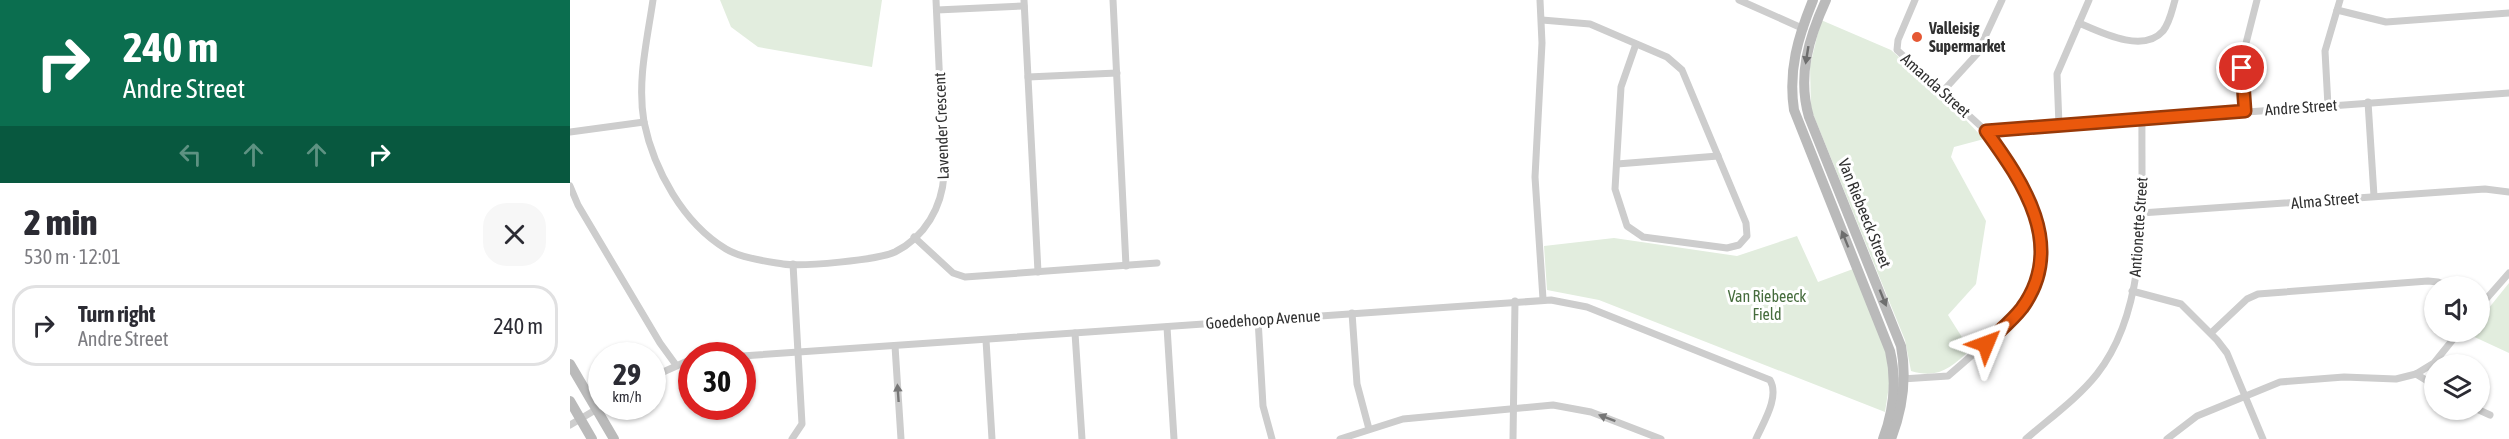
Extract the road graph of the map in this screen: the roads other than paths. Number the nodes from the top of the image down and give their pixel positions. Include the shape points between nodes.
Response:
1 (653, 0) edge
2 (936, 0) edge
3 (1113, 0) edge
4 (1540, 0) edge
5 (1739, 0) edge
6 (1813, 0) edge
7 (1826, 0) edge
8 (1915, 0) edge
9 (2002, 0) edge
10 (2089, 0) edge
11 (2175, 0) edge
12 (2257, 0) edge
13 (2340, 0) edge
14 (1024, 3) edge
15 (936, 10) junction
16 (2337, 10) junction
17 (2509, 13) edge
18 (1542, 20) junction
19 (2079, 22) junction
20 (1807, 30) junction
21 (1636, 44) junction
22 (1117, 73) junction
23 (1028, 77) junction
24 (1944, 90) junction
25 (2509, 93) edge
26 (2368, 102) junction
27 (2328, 106) junction
28 (2245, 111) junction
29 (2142, 120) junction
30 (644, 122) junction
31 (2059, 125) junction
32 (1986, 131) junction
33 (570, 132) edge
34 (1718, 156) junction
35 (1617, 164) junction
36 (570, 186) edge
37 (2509, 192) edge
38 (2374, 196) junction
39 (2141, 213) junction
40 (914, 237) junction
41 (1157, 263) dead end
42 (793, 264) junction
43 (1126, 266) junction
44 (1038, 272) junction
45 (2509, 273) edge
46 (2424, 281) edge
47 (2132, 291) junction
48 (2490, 295) edge
49 (1543, 299) junction
50 (1515, 301) junction
51 (1352, 313) junction
52 (1258, 320) junction
53 (1167, 327) junction
54 (1075, 333) junction
55 (2211, 333) junction
56 (986, 340) junction
57 (2451, 342) edge
58 (895, 346) junction
59 (799, 353) junction
60 (756, 355) edge
61 (570, 364) edge
62 (676, 365) joint
63 (666, 370) edge
64 (2416, 374) junction
65 (1899, 379) junction
66 (2424, 379) edge
67 (588, 391) edge
68 (2246, 395) junction
69 (570, 401) edge
70 (1514, 407) junction
71 (588, 414) edge
72 (580, 418) junction
73 (605, 420) edge
74 (570, 425) edge
75 (1369, 429) junction
76 (1890, 438) edge
77 (592, 439) edge
78 (614, 439) edge
79 (792, 439) edge
80 (901, 439) edge
81 (992, 439) edge
82 (1082, 439) edge
83 (1174, 439) edge
84 (1272, 439) edge
85 (1340, 439) edge
86 (1514, 439) edge
87 (1661, 439) edge
88 (1756, 439) edge
89 (2026, 439) edge
90 (2167, 439) edge
91 (2264, 439) edge

1 - 30 street, Lavender Crescent via 642,67
2 - 15 street, Lavender Crescent
3 - 22 street
4 - 18 street
5 - 20 street
6 - 20 street, Van Riebeeck Street
7 - 20 street, Van Riebeeck Street
8 - 24 street, Amanda Street via 1896,45 1898,52
9 - 24 street via 1977,54
10 - 19 street
11 - 19 street via 2164,29 2144,39 2116,39
12 - 28 street via 2242,55
13 - 16 street
14 - 15 street
14 - 23 street
15 - 40 street, Lavender Crescent via 944,184 934,214
16 - 17 street via 2386,22
16 - 27 street via 2325,51
18 - 21 street via 1584,23
18 - 49 street via 1536,185
19 - 31 street via 2057,74
20 - 65 street, Van Riebeeck Street via 1804,74 1808,112 1896,330 1903,356
21 - 34 street via 1670,59 1682,70
21 - 35 street via 1621,87
22 - 23 street
22 - 43 street
23 - 44 street
24 - 32 street, Amanda Street
25 - 26 street, Andre Street
26 - 27 street, Andre Street
26 - 38 street
27 - 28 street, Andre Street
28 - 29 street, Andre Street
29 - 31 street, Andre Street
29 - 39 street, Antionette Street
30 - 33 street
30 - 42 street, Lavender Crescent via 663,177 704,232 734,252
31 - 32 street, Andre Street
32 - 65 street, Amanda Street via 2035,211 2042,248 2037,274 2022,307 1952,373
34 - 35 street
34 - 35 street via 1748,228 1741,244 1727,248 1643,237 1630,230 1616,196
36 - 62 street
37 - 38 street, Alma Street via 2485,189
38 - 39 street, Alma Street
39 - 47 street, Antionette Street via 2139,257
40 - 42 street, Lavender Crescent via 897,251 879,257
40 - 44 street via 961,277
41 - 43 street
42 - 59 street
43 - 44 street
45 - 48 street
46 - 55 street via 2258,294 2247,299
47 - 55 street via 2181,304
47 - 89 street, Antionette Street via 2123,324 2101,368
49 - 50 street, Goedehoop Avenue
49 - 88 street, Goedehoop Avenue via 1587,307 1770,380 1773,398
50 - 51 street, Goedehoop Avenue
50 - 70 street
51 - 52 street, Goedehoop Avenue
51 - 75 street via 1358,388
52 - 53 street, Goedehoop Avenue
52 - 84 street via 1263,406
53 - 54 street, Goedehoop Avenue
53 - 83 street
54 - 56 street, Goedehoop Avenue
54 - 82 street
55 - 68 street via 2227,353
56 - 58 street, Goedehoop Avenue
56 - 81 street
57 - 64 street via 2434,363
58 - 59 street, Goedehoop Avenue
80 -> 58 street
59 - 60 street, Goedehoop Avenue
59 - 79 street via 802,424
61 - 67 street
62 - 63 street
64 - 66 street
64 - 68 street via 2396,379 2292,380
65 - 76 street, Van Riebeeck Street
68 - 90 street via 2191,419
68 - 91 street
69 - 72 street
70 - 75 street via 1403,419
70 - 86 street
87 -> 70 street via 1581,409 1553,405
71 - 72 street
72 - 74 street
72 - 77 street
73 - 78 street
75 - 85 street

